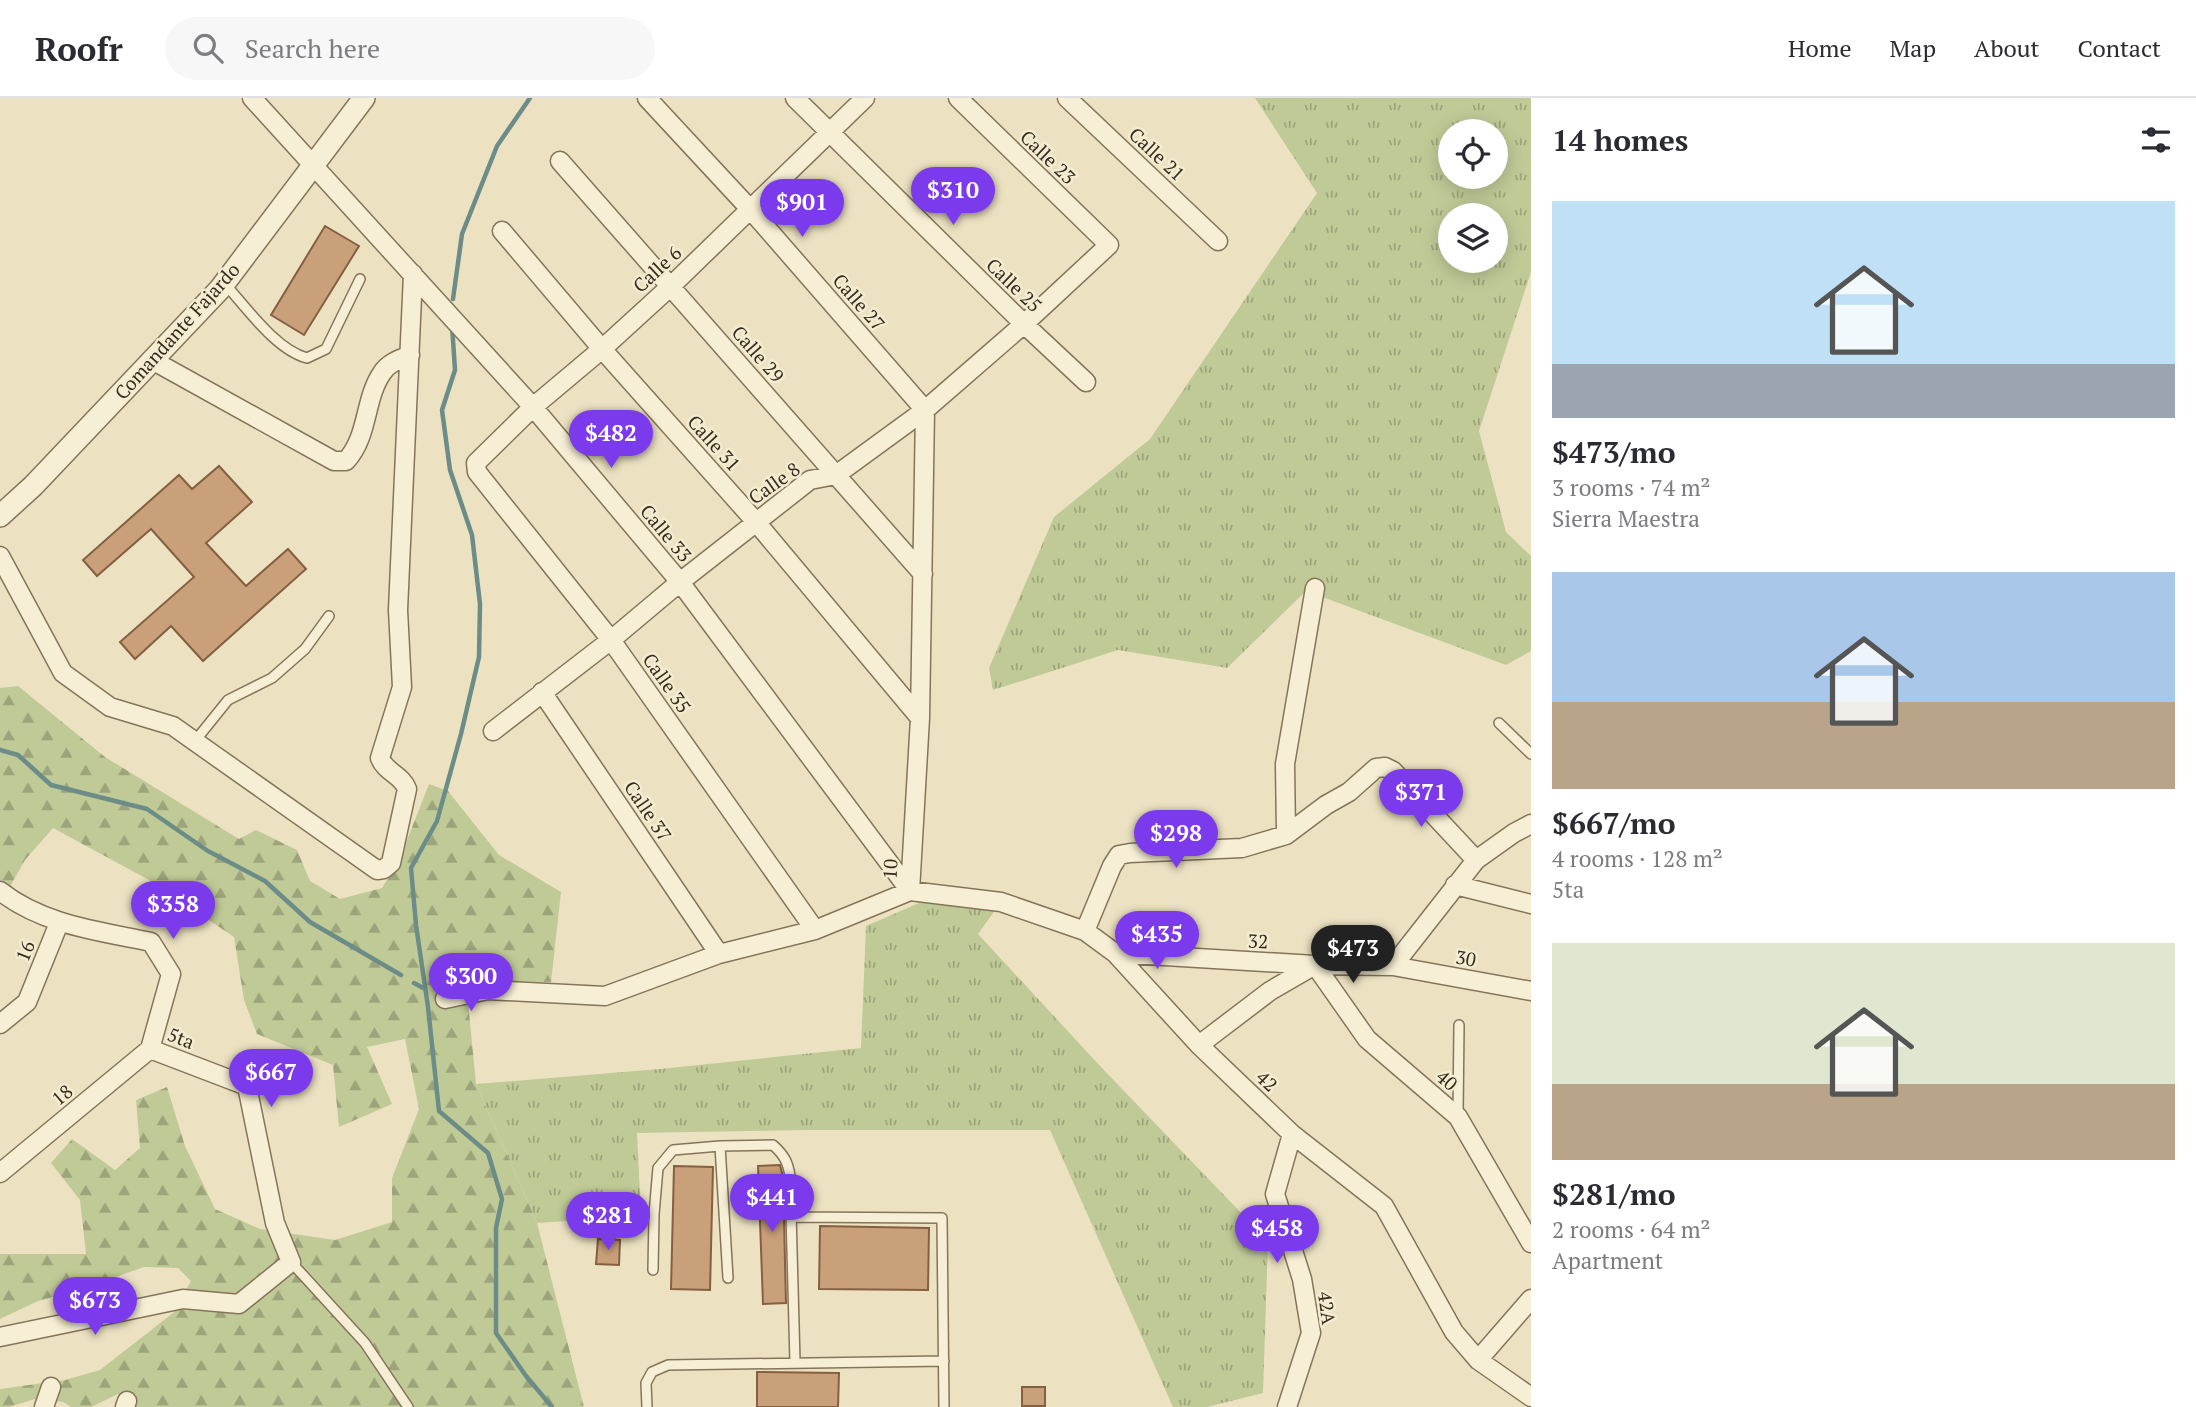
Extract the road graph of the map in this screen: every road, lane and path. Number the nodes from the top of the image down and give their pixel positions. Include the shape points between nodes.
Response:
1 (252, 98) edge
2 (364, 98) edge
3 (647, 98) edge
4 (795, 98) edge
5 (865, 98) edge
6 (958, 98) edge
7 (1067, 98) edge
8 (830, 133) junction
9 (560, 161) dead end
10 (313, 166) junction
11 (750, 209) junction
12 (502, 231) dead end
13 (1218, 241) dead end
14 (1109, 245) joint
15 (413, 274) junction
16 (360, 279) dead end
17 (224, 282) junction
18 (671, 286) junction
19 (1024, 324) junction
20 (602, 349) junction
21 (410, 355) junction
22 (152, 360) junction
23 (1086, 382) dead end
24 (533, 407) junction
25 (925, 410) junction
26 (475, 467) joint
27 (836, 475) junction
28 (0, 516) edge
29 (756, 522) junction
30 (0, 556) edge
31 (923, 575) junction
32 (680, 582) junction
33 (1315, 588) dead end
34 (329, 616) dead end
35 (611, 640) junction
36 (542, 692) junction
37 (920, 718) junction
38 (1499, 723) dead end
39 (493, 731) dead end
40 (195, 741) junction
41 (1531, 754) edge
42 (1531, 824) edge
43 (1286, 835) junction
44 (1476, 860) junction
45 (1455, 885) junction
46 (910, 891) junction
47 (5, 902) edge
48 (1531, 904) edge
49 (59, 923) junction
50 (816, 930) junction
51 (1085, 931) junction
52 (1115, 953) junction
53 (719, 954) junction
54 (1315, 965) junction
55 (1393, 966) junction
56 (1531, 991) edge
57 (445, 999) dead end
58 (0, 1024) edge
59 (1459, 1025) dead end
60 (1199, 1045) junction
61 (150, 1049) junction
62 (1458, 1117) junction
63 (1292, 1134) junction
64 (720, 1146) junction
65 (0, 1173) edge
66 (791, 1217) junction
67 (1531, 1243) edge
68 (291, 1262) junction
69 (653, 1270) dead end
70 (728, 1278) dead end
71 (1531, 1299) edge
72 (0, 1337) edge
73 (1478, 1360) junction
74 (944, 1361) junction
75 (795, 1362) junction
76 (51, 1387) dead end
77 (1531, 1397) edge
78 (44, 1407) edge
79 (408, 1407) edge
80 (647, 1407) edge
81 (944, 1407) edge
82 (1287, 1407) edge

1 - 10 street, Calle 33
2 - 10 street, Comandante Fajardo
3 - 11 street, Calle 27
4 - 8 street, Calle 25
5 - 8 street, Calle 6
6 - 14 street, Calle 23
7 - 13 street, Calle 21
8 - 11 street, Calle 6
8 - 19 street, Calle 25
9 - 18 street, Calle 29
10 - 15 street, Calle 33
10 - 17 street, Comandante Fajardo
11 - 18 street, Calle 6
11 - 25 street, Calle 27
12 - 20 street, Calle 31
14 - 19 street, Calle 8
15 - 21 street
15 - 24 street, Calle 33
16 - 17 lane via 326,349 307,358 279,342
17 - 22 street, Comandante Fajardo
18 - 20 street, Calle 6
18 - 27 street, Calle 29
19 - 23 street, Calle 25
19 - 25 street, Calle 8
20 - 24 street, Calle 6
20 - 29 street, Calle 31
21 - 22 street via 382,372 357,450 346,461 334,461
21 - 40 street via 398,610 402,687 380,758 407,789 391,863 377,870
22 - 28 street, Comandante Fajardo
24 - 26 street, Calle 6
24 - 32 street, Calle 33
25 - 27 street, Calle 8
25 - 31 street, 10
26 - 35 street, Calle 35
27 - 29 street, Calle 8 via 810,480
27 - 31 street, Calle 29
29 - 32 street, Calle 8
29 - 37 street, Calle 31
30 - 40 street via 63,673 110,708 173,726
31 - 37 street, 10
32 - 35 street, Calle 8
32 - 46 street, Calle 33
33 - 43 street via 1285,764
34 - 40 lane via 305,649 272,678 228,700
35 - 36 street, Calle 8
35 - 50 street, Calle 35
36 - 39 street, Calle 8
36 - 53 street, Calle 37
37 - 46 street, 10
38 - 41 lane
42 - 44 street
43 - 44 street via 1385,766
43 - 51 street via 1242,848 1119,855
44 - 45 street
45 - 48 street
45 - 55 street
46 - 50 street, 10
46 - 51 street, 42 via 1001,902
47 - 49 street, 5ta
49 - 58 street, 16 via 27,1002
49 - 61 street, 5ta via 151,942 171,974
50 - 53 street, 10
51 - 52 street, 42
52 - 54 street, 32
52 - 60 street, 42
53 - 57 street, 10 via 605,996 488,990
54 - 55 street, 32
54 - 60 street via 1270,991
54 - 62 street, 40 via 1367,1039
55 - 56 street, 30
59 - 62 lane
60 - 63 street, 42
61 - 65 street, 18
61 - 68 street, 5ta via 247,1086 275,1223
62 - 67 street, 40
63 - 73 street, 42 via 1384,1206 1454,1332
63 - 82 street, 42A via 1275,1194 1301,1279 1311,1333
64 - 66 lane via 773,1145 781,1152 788,1163
64 - 69 lane via 673,1150 658,1168
64 - 70 lane
66 - 74 lane via 942,1218
66 - 75 lane
68 - 72 street via 239,1304 183,1299
68 - 79 lane via 365,1343
71 - 73 street
73 - 77 street, 42
74 - 75 lane
74 - 81 lane
75 - 80 lane via 668,1365 652,1372 646,1383
76 - 78 street

